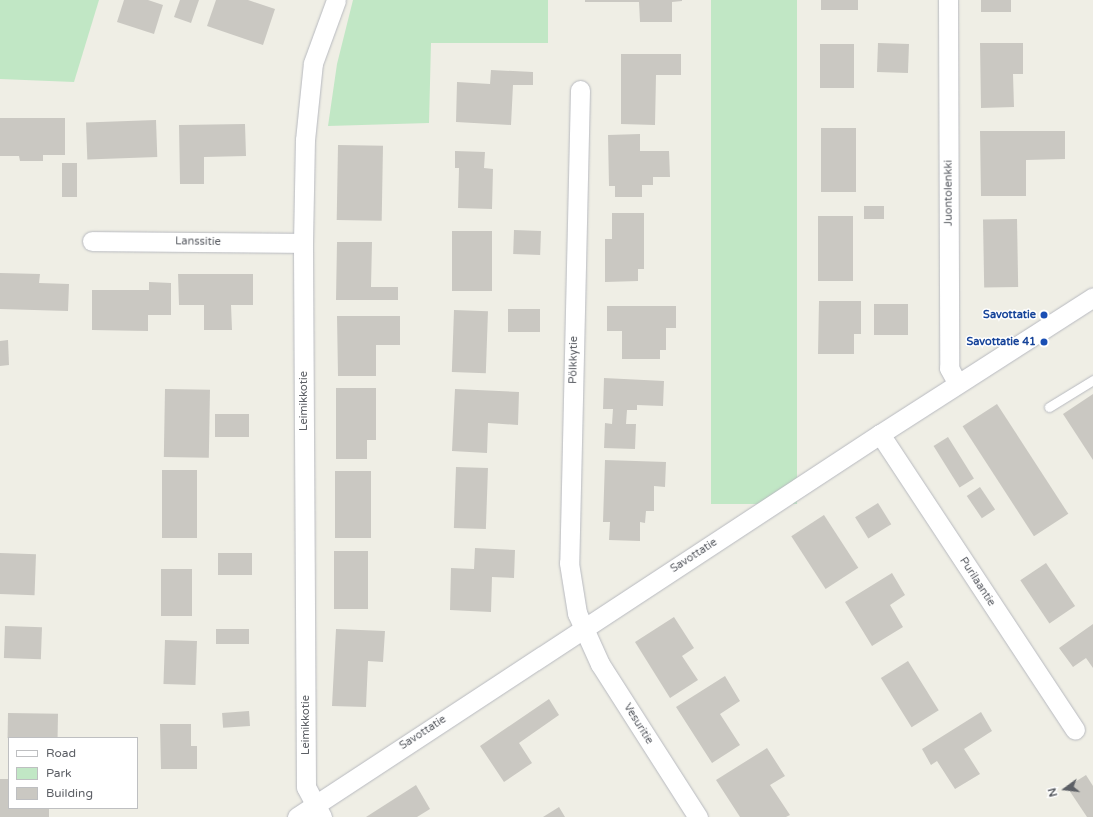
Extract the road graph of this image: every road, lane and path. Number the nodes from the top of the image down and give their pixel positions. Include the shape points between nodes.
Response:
1 (336, 0) edge
2 (948, 0) edge
3 (580, 90) dead end
4 (92, 241) dead end
5 (303, 243) junction
6 (1093, 297) edge
7 (1093, 380) edge
8 (958, 384) junction
9 (1049, 407) dead end
10 (880, 434) junction
11 (585, 627) junction
12 (1074, 730) dead end
13 (319, 811) edge
14 (296, 817) edge
15 (698, 817) edge

1 - 5 street, Leimikkotie via 313,63 306,140
2 - 8 street, Juontolenkki via 949,368
3 - 11 street, Pölkkytie via 569,563 577,613
4 - 5 street, Lanssitie
5 - 13 street, Leimikkotie via 306,787
6 - 8 street, Savottatie
7 - 9 lane
8 - 10 street, Savottatie
10 - 11 street, Savottatie
10 - 12 street, Purilaantie
11 - 13 street, Savottatie
11 - 15 street, Vesuritie via 600,664
13 - 14 street, Savottatie

